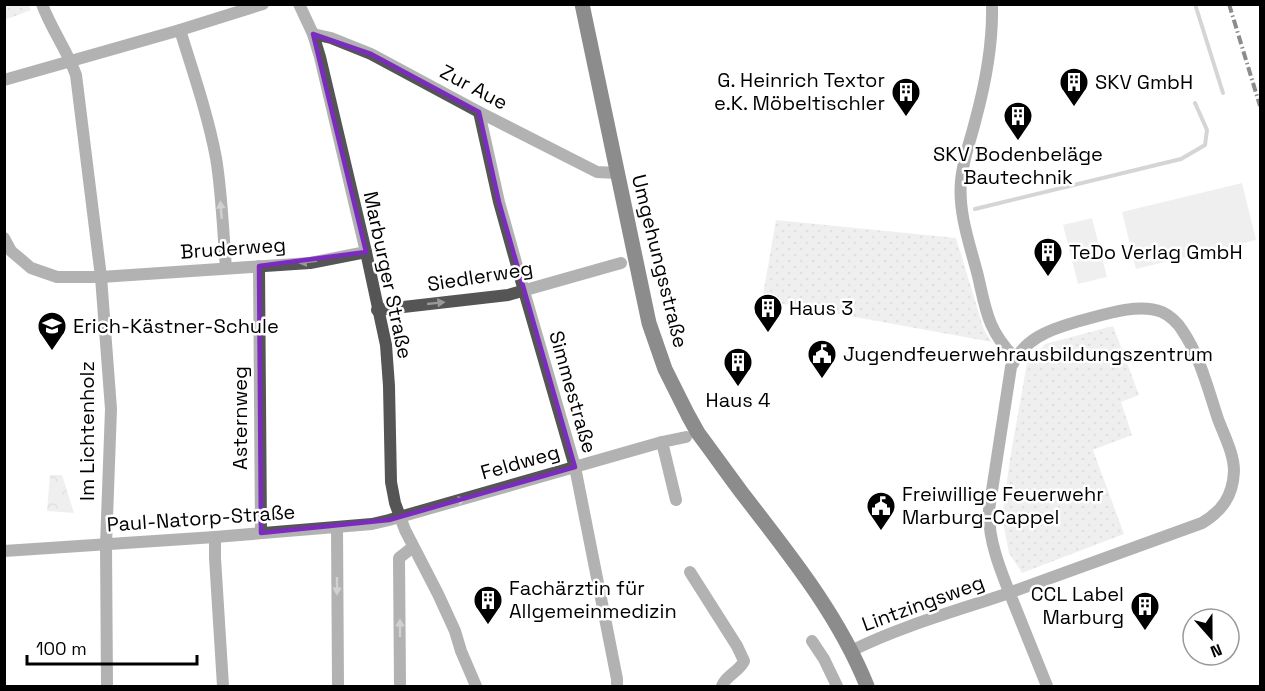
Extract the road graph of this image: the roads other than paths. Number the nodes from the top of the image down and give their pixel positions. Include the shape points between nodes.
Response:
1 (42, 4) edge
2 (263, 4) edge
3 (299, 4) edge
4 (582, 4) edge
5 (992, 4) edge
6 (180, 30) junction
7 (313, 34) junction
8 (71, 62) junction
9 (4, 80) edge
10 (479, 112) junction
11 (617, 173) junction
12 (4, 238) edge
13 (366, 252) junction
14 (621, 263) dead end
15 (259, 266) junction
16 (226, 268) junction
17 (101, 278) junction
18 (524, 291) junction
19 (378, 310) junction
20 (1015, 358) junction
21 (686, 437) dead end
22 (662, 442) junction
23 (575, 467) junction
24 (676, 500) dead end
25 (400, 517) junction
26 (337, 527) junction
27 (261, 533) junction
28 (215, 537) junction
29 (106, 545) junction
30 (413, 547) junction
31 (4, 551) edge
32 (690, 572) dead end
33 (1009, 592) junction
34 (812, 641) dead end
35 (851, 651) junction
36 (107, 687) edge
37 (223, 687) edge
38 (338, 687) edge
39 (400, 687) edge
40 (476, 687) edge
41 (617, 687) edge
42 (722, 687) edge
43 (837, 687) edge
44 (867, 687) edge
45 (1047, 687) edge

1 - 8 street, Im Lichtenholz
2 - 6 street
3 - 7 street, Marburger Straße
4 - 11 main road, Umgehungsstraße
5 - 20 street via 989,60 963,166 962,206 988,321 1000,343
6 - 8 street
16 -> 6 street via 219,177 204,108
7 - 10 street, Zur Aue via 371,54
7 - 13 street, Marburger Straße
8 - 9 street
8 - 17 street, Im Lichtenholz via 76,75
10 - 11 street, Zur Aue via 597,172
10 - 18 street, Simmestraße
11 - 35 main road, Umgehungsstraße via 649,323 673,386 698,433 792,557
12 - 17 street, Bruderweg via 11,251 31,268 57,277
13 -> 15 street, Bruderweg via 309,263
13 - 19 street, Marburger Straße
14 - 18 street, Siedlerweg
15 - 16 street, Bruderweg
15 - 27 street, Asternweg
16 - 17 street, Bruderweg
17 - 29 street, Im Lichtenholz via 111,409
19 -> 18 street, Siedlerweg
18 - 23 street, Simmestraße
19 - 25 street, Marburger Straße via 386,345 392,490
20 - 33 street, Lintzingsweg via 988,524
20 - 33 street, Lintzingsweg via 1032,339 1063,326 1120,311 1162,312 1180,327 1195,354 1234,471 1230,492 1221,509 1202,523
21 - 22 street, Feldweg
22 - 23 street, Feldweg
22 - 24 street
25 -> 23 street, Feldweg
23 - 41 street, Simmestraße
25 - 26 street, Paul-Natorp-Straße
25 - 30 street, Marburger Straße
26 - 27 street, Paul-Natorp-Straße
26 -> 38 street
27 - 28 street, Paul-Natorp-Straße
28 - 29 street, Paul-Natorp-Straße
28 - 37 street
29 - 31 street, Paul-Natorp-Straße
29 - 36 street, Im Lichtenholz
39 -> 30 street via 399,558
30 - 40 street, Marburger Straße via 455,631
32 - 42 street via 744,661
33 - 35 street, Lintzingsweg
33 - 45 street
34 - 43 street
35 - 44 main road, Umgehungsstraße

